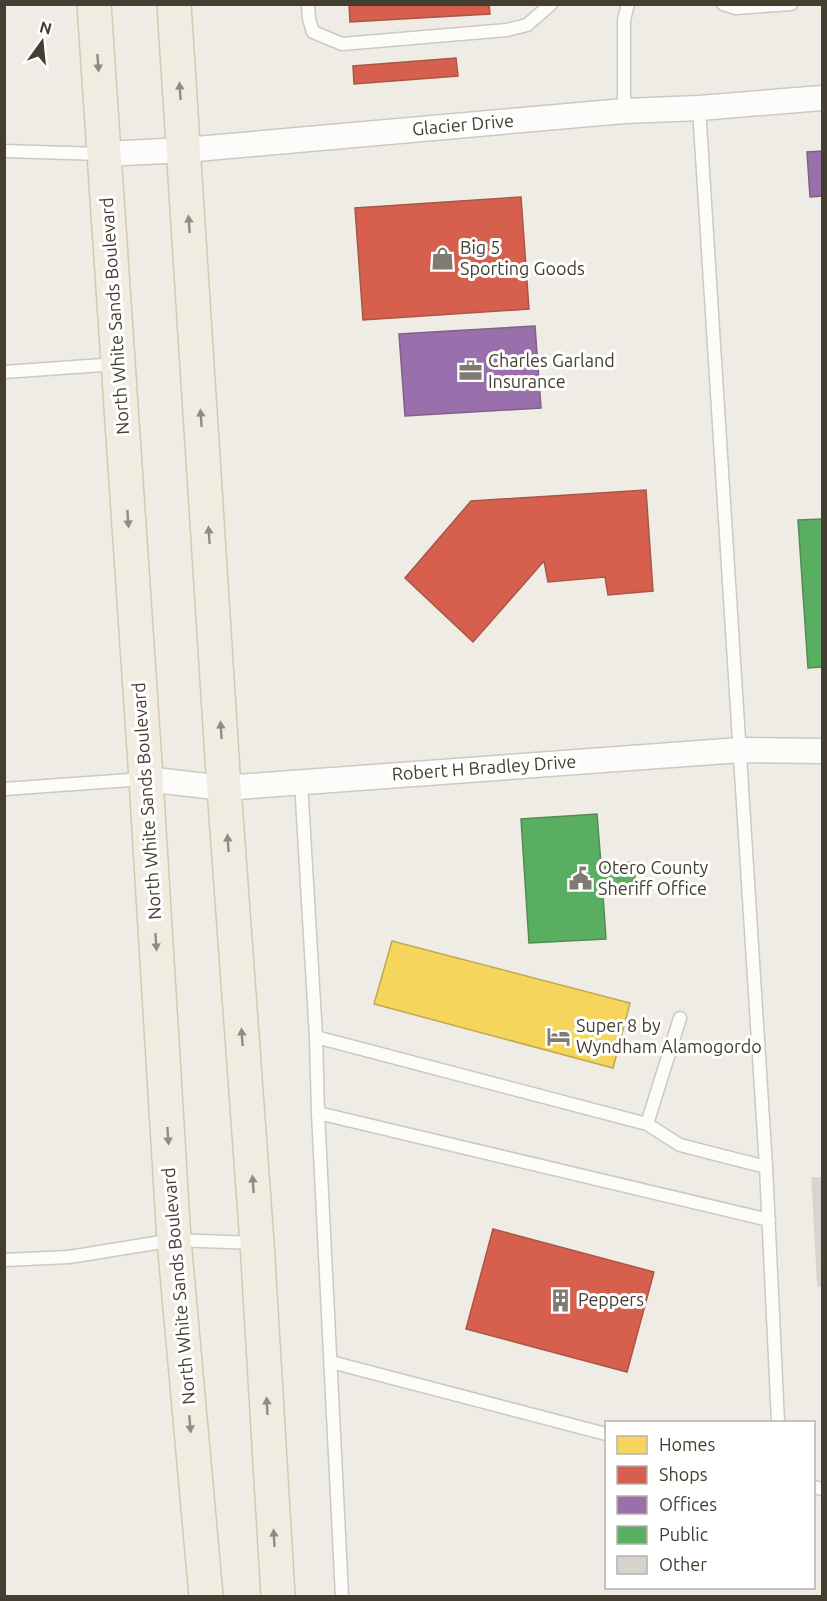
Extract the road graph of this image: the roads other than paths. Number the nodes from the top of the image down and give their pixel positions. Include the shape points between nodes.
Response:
1 (94, 4) edge
2 (174, 4) edge
3 (308, 4) edge
4 (551, 4) edge
5 (628, 4) edge
6 (723, 4) edge
7 (790, 4) edge
8 (822, 98) edge
9 (699, 108) junction
10 (624, 111) junction
11 (185, 150) junction
12 (4, 151) edge
13 (104, 154) junction
14 (118, 363) junction
15 (4, 372) edge
16 (740, 750) junction
17 (822, 751) edge
18 (146, 779) junction
19 (301, 782) junction
20 (4, 789) edge
21 (224, 789) junction
22 (680, 1018) dead end
23 (316, 1037) junction
24 (318, 1113) junction
25 (647, 1124) junction
26 (766, 1167) junction
27 (769, 1220) junction
28 (174, 1240) junction
29 (257, 1243) junction
30 (4, 1260) edge
31 (331, 1362) junction
32 (778, 1421) edge
33 (605, 1434) edge
34 (206, 1596) edge
35 (278, 1596) edge
36 (342, 1596) edge

1 -> 13 main road, North White Sands Boulevard
11 -> 2 main road
3 - 4 lane via 313,32 342,44 507,30 527,25
5 - 10 lane via 624,20
6 - 7 lane via 736,8
8 - 9 street, Glacier Drive
9 - 10 street, Glacier Drive
9 - 16 lane
10 - 11 street, Glacier Drive
11 - 13 street, Glacier Drive
21 -> 11 main road
12 - 13 lane
13 - 14 main road, North White Sands Boulevard
14 - 15 lane
14 -> 18 main road, North White Sands Boulevard
16 - 17 street, Robert H Bradley Drive
16 - 19 street, Robert H Bradley Drive
16 - 26 lane
18 - 20 lane
18 - 21 street, Robert H Bradley Drive
18 -> 28 main road, North White Sands Boulevard
19 - 21 street, Robert H Bradley Drive
19 - 23 lane
29 -> 21 main road
22 - 25 lane
23 - 24 lane
23 - 25 lane
24 - 27 lane
24 - 31 lane
25 - 26 lane via 680,1145
26 - 27 lane
27 - 32 lane
28 - 29 lane
28 - 30 lane via 69,1257
28 -> 34 main road, North White Sands Boulevard
35 -> 29 main road
31 - 33 lane
31 - 36 lane

